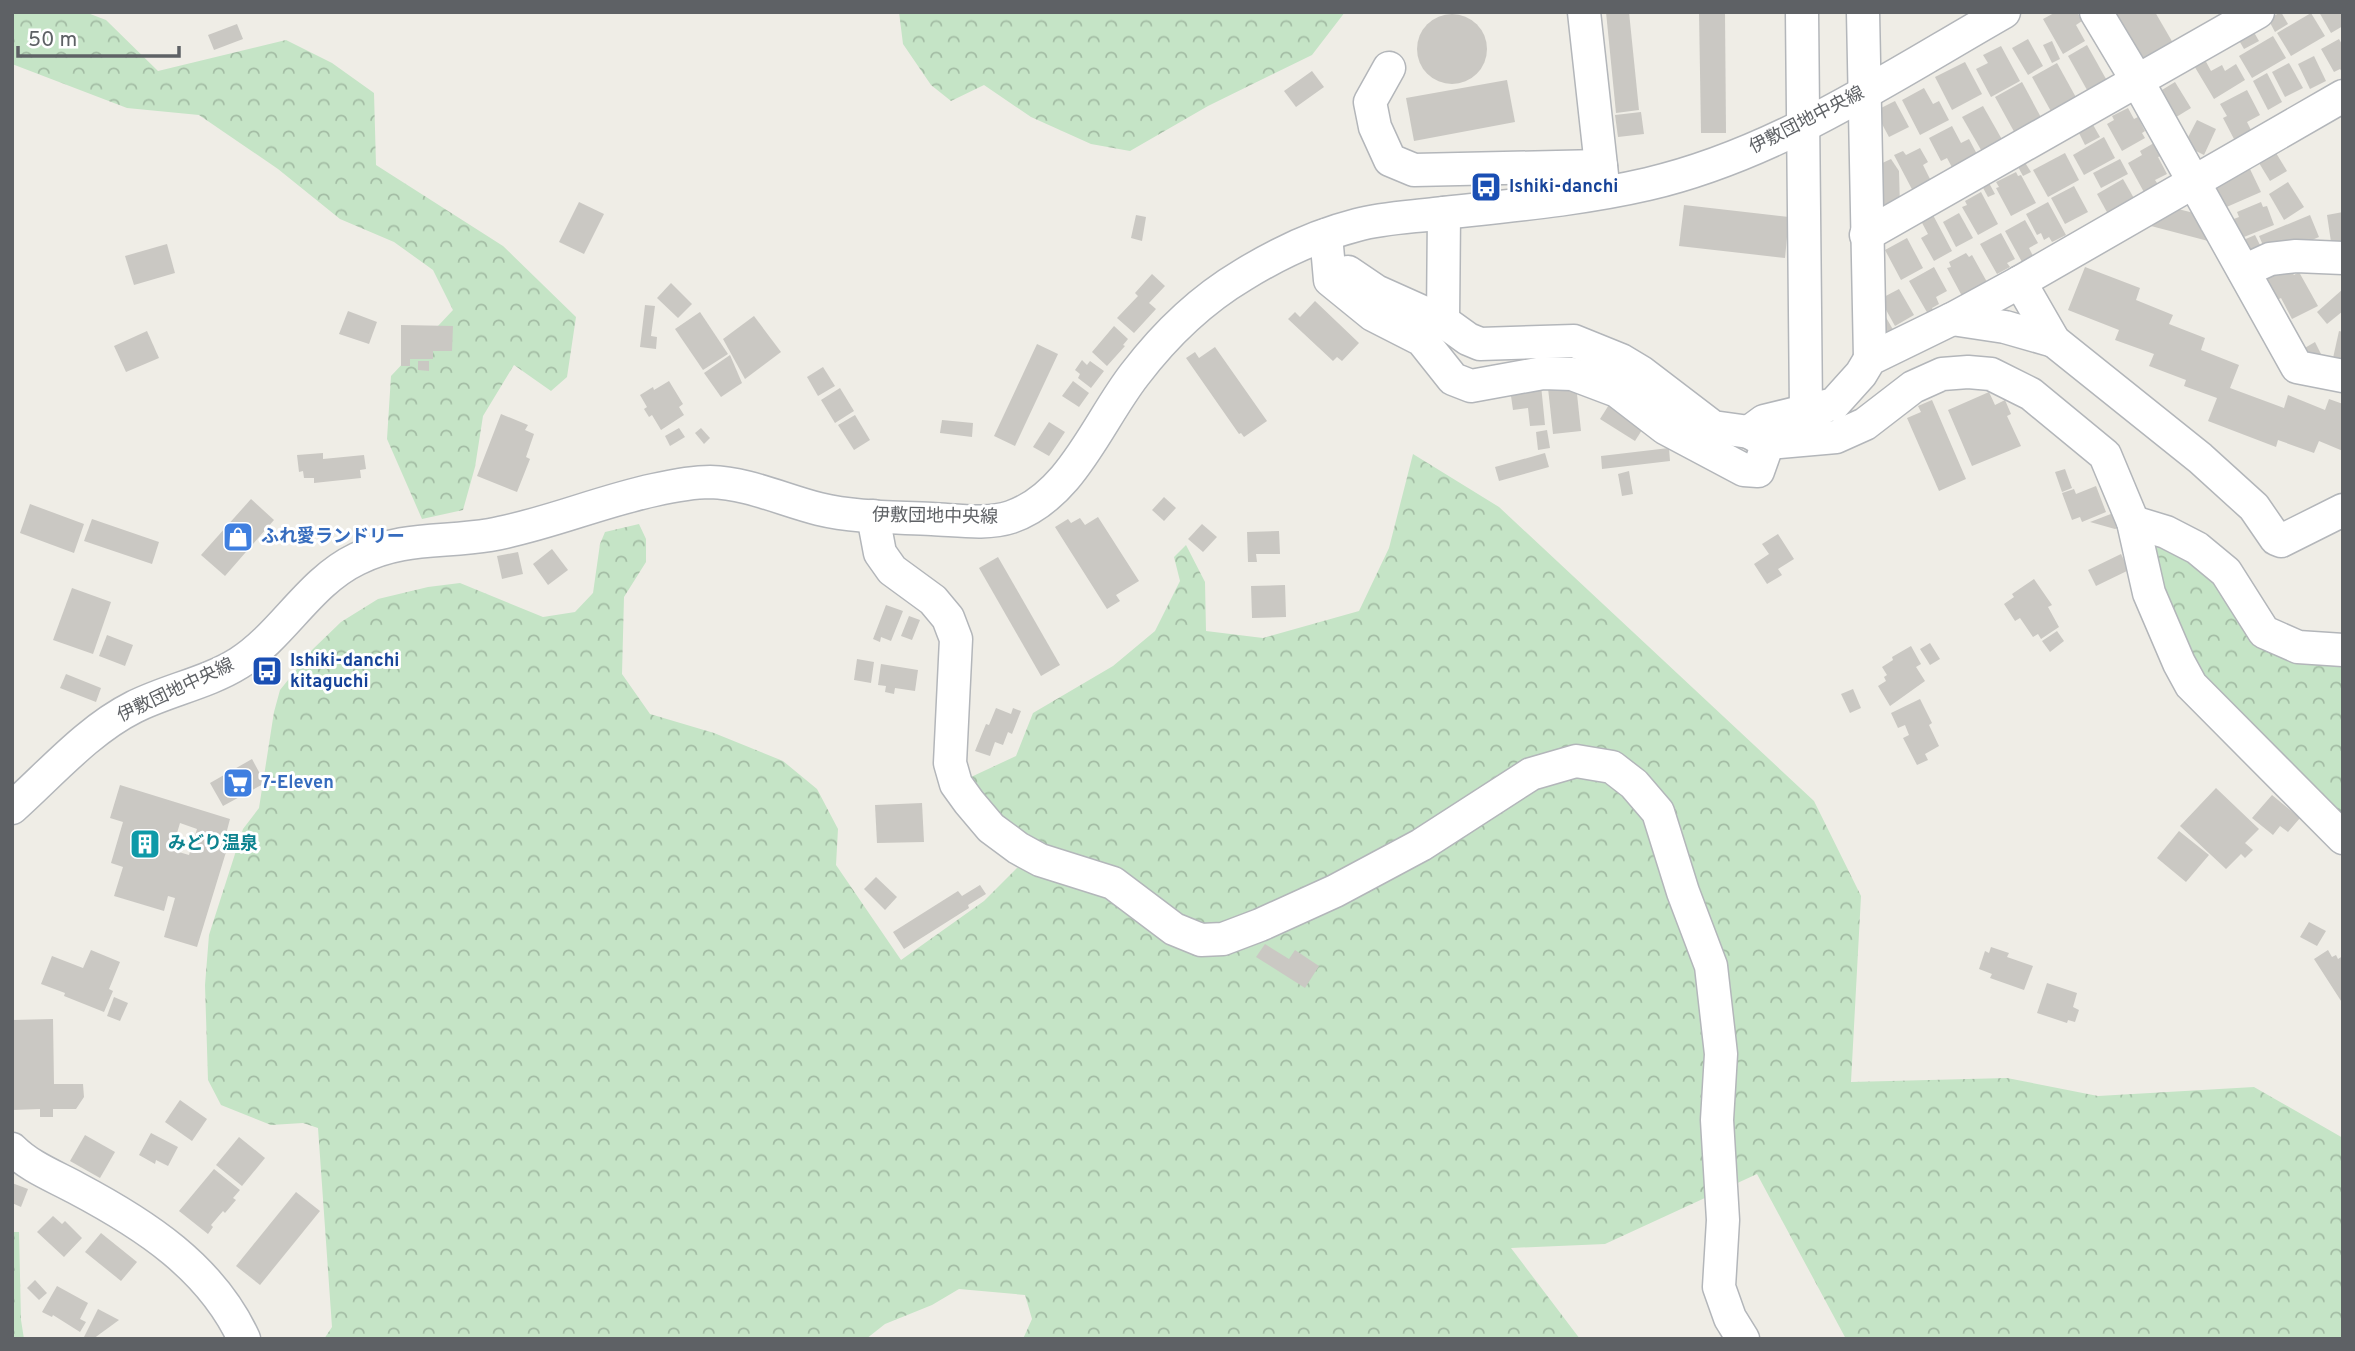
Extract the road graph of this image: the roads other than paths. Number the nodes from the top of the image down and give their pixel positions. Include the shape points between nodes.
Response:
1 (1584, 12) edge
2 (1802, 12) edge
3 (1863, 12) edge
4 (2004, 12) edge
5 (2096, 12) edge
6 (2258, 12) edge
7 (1389, 68) dead end
8 (2138, 82) junction
9 (1865, 92) junction
10 (2343, 96) edge
11 (1803, 125) junction
12 (1603, 179) junction
13 (2194, 182) junction
14 (1444, 213) junction
15 (1866, 235) junction
16 (1327, 246) junction
17 (2343, 258) edge
18 (2244, 271) junction
19 (2020, 282) junction
20 (1952, 319) junction
21 (1443, 321) junction
22 (2054, 341) junction
23 (1870, 359) junction
24 (2343, 376) edge
25 (1806, 411) junction
26 (1759, 438) junction
27 (2343, 510) edge
28 (873, 516) junction
29 (2133, 522) junction
30 (2343, 650) edge
31 (12, 808) edge
32 (2343, 838) edge
33 (12, 1149) edge
34 (244, 1339) edge
35 (1743, 1339) edge

1 - 12 street
2 - 11 street
3 - 9 street
4 - 9 street, 伊敷団地中央線
5 - 8 street
6 - 8 street
7 - 12 street via 1370,102 1390,160 1414,170
8 - 13 street
8 - 15 street
9 - 11 street, 伊敷団地中央線
9 - 15 street
10 - 13 street
11 - 12 street, 伊敷団地中央線 via 1769,144 1698,171 1646,185
11 - 25 street
12 - 14 street, 伊敷団地中央線
13 - 18 street
13 - 19 street
14 - 16 street, 伊敷団地中央線 via 1359,224
14 - 21 street
15 - 23 street
16 - 21 street via 1376,292
16 - 26 street via 1331,280 1373,315 1422,340 1453,379 1471,386 1543,373 1572,374 1617,391 1665,428 1744,470 1758,471
16 - 28 street, 伊敷団地中央線 via 1279,256 1187,316 1133,375 1068,474 1029,509 1006,519 979,521
17 - 18 street via 2270,259
18 - 24 street via 2297,367
19 - 20 street
19 - 22 street
20 - 22 street
20 - 23 street
21 - 26 street via 1480,344 1574,341 1641,372 1713,427
22 - 27 street via 2255,507 2276,539 2281,541
23 - 25 street via 1834,404
25 - 26 street via 1764,421
26 - 29 street via 1836,437 1865,424 1913,387 1942,374 1991,374 2031,394 2105,455
28 - 31 street, 伊敷団地中央線 via 819,509 742,486 708,482 635,494 487,536 410,541 380,549 328,578 239,663 132,708 108,723
28 - 35 street via 880,553 892,570 933,600 948,618 956,639 950,762 956,784 969,802 991,828 1018,848 1040,860 1113,883 1174,929 1201,940 1223,939 1335,891 1550,767 1576,761 1612,767 1634,784 1658,812 1711,966 1721,1054 1719,1287
29 - 30 street via 2197,548 2226,572 2264,632 2298,647
29 - 32 street via 2149,593 2191,685
33 - 34 street via 142,1226 174,1251 205,1278

